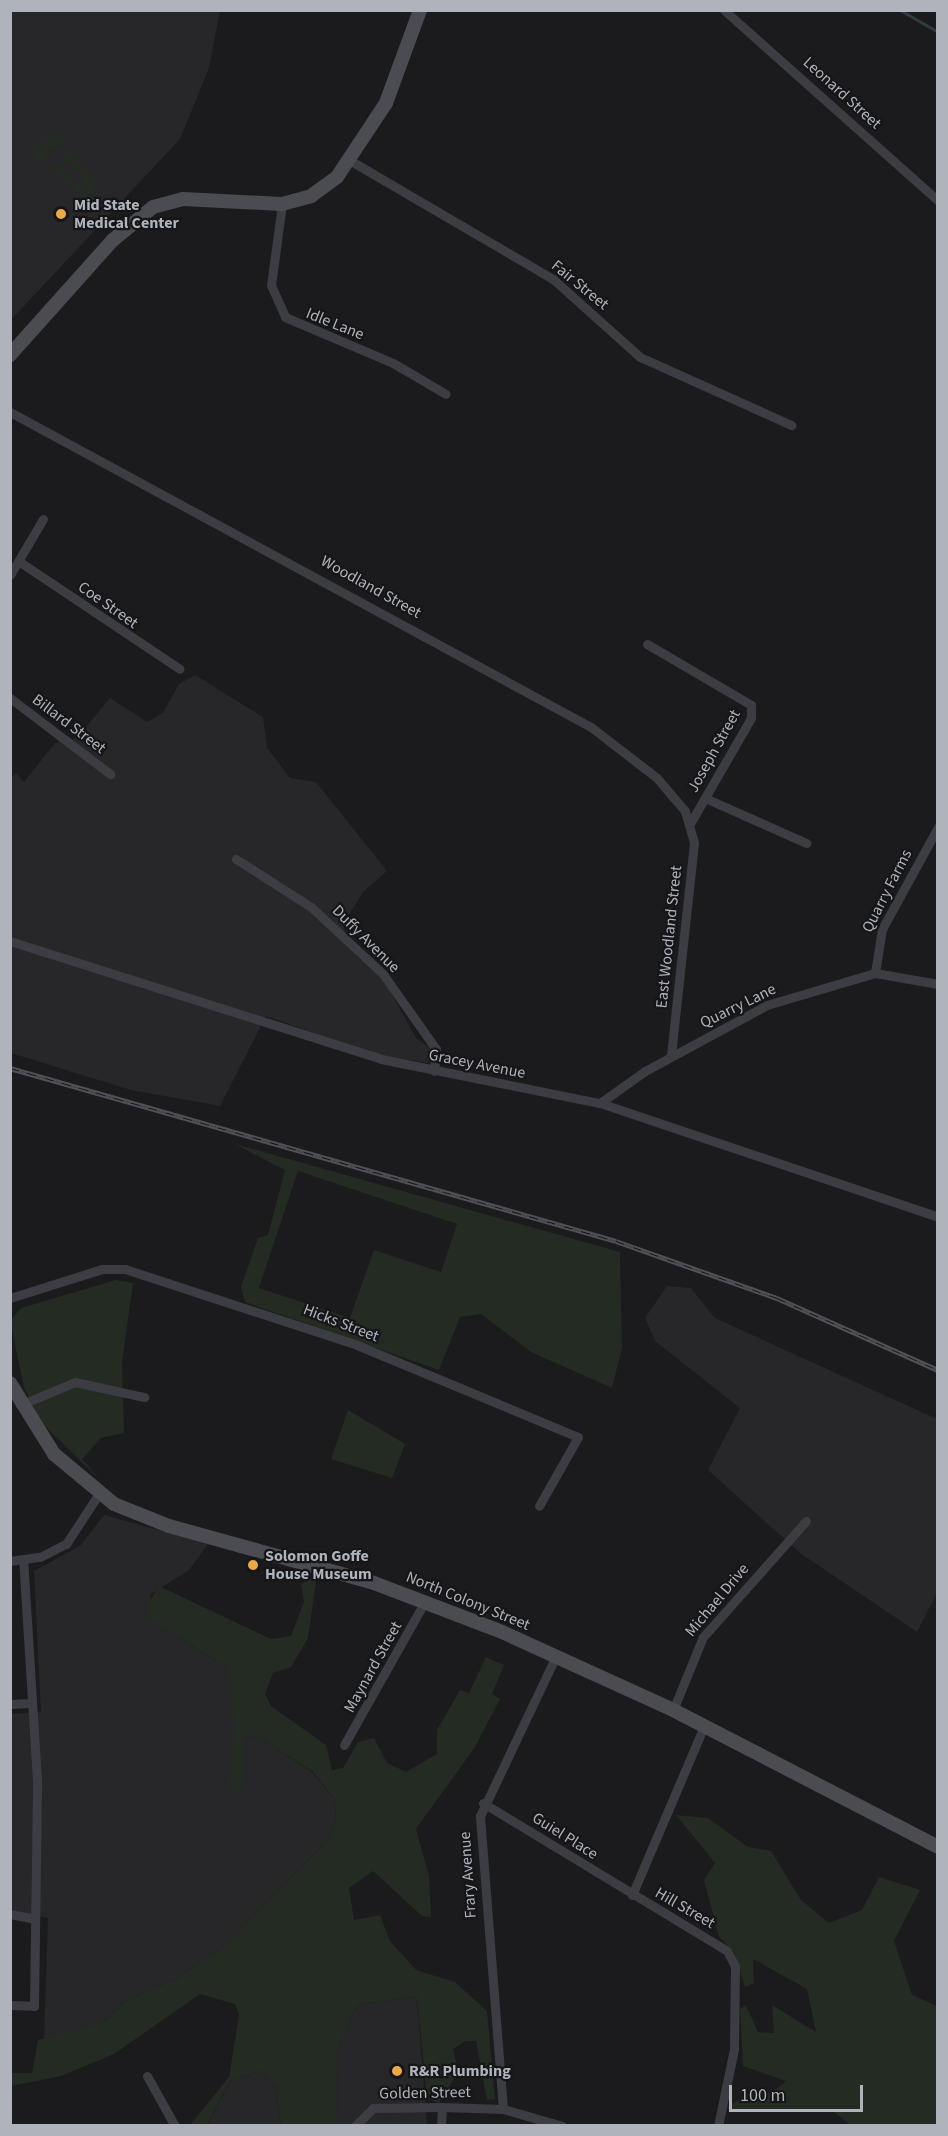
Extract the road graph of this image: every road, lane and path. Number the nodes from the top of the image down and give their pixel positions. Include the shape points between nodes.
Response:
1 (420, 10) edge
2 (724, 10) edge
3 (351, 161) junction
4 (938, 201) edge
5 (282, 204) junction
6 (10, 355) edge
7 (446, 394) dead end
8 (10, 412) edge
9 (791, 425) dead end
10 (43, 519) dead end
11 (20, 562) junction
12 (10, 575) edge
13 (647, 644) dead end
14 (180, 669) dead end
15 (10, 698) edge
16 (110, 774) dead end
17 (705, 798) junction
18 (691, 822) junction
19 (938, 826) edge
20 (806, 843) dead end
21 (236, 859) dead end
22 (10, 940) edge
23 (875, 973) junction
24 (938, 984) edge
25 (671, 1056) junction
26 (434, 1071) junction
27 (600, 1103) junction
28 (938, 1217) edge
29 (10, 1298) edge
30 (10, 1383) edge
31 (144, 1397) dead end
32 (20, 1405) junction
33 (98, 1495) junction
34 (539, 1506) dead end
35 (806, 1521) dead end
36 (23, 1560) junction
37 (10, 1561) edge
38 (424, 1601) junction
39 (556, 1656) junction
40 (32, 1703) junction
41 (10, 1704) edge
42 (673, 1710) junction
43 (704, 1726) junction
44 (344, 1745) dead end
45 (483, 1803) junction
46 (938, 1847) edge
47 (632, 1895) junction
48 (10, 1914) edge
49 (35, 1919) junction
50 (10, 2005) edge
51 (147, 2076) dead end
52 (442, 2107) junction
53 (503, 2109) junction
54 (175, 2126) edge
55 (355, 2126) edge
56 (441, 2126) edge
57 (562, 2126) edge
58 (718, 2126) edge

1 - 3 main road via 386,103
2 - 4 street, Leonard Street
3 - 5 main road via 324,188
3 - 9 street, Fair Street via 553,279 640,357
5 - 6 main road via 183,199 153,207 120,232
5 - 7 street, Idle Lane via 272,285 285,317 393,363
8 - 18 street, Woodland Street via 591,727 643,765
10 - 11 street
11 - 12 street
11 - 14 street, Coe Street
13 - 17 street, Joseph Street via 751,705 751,718
15 - 16 street, Billard Street
17 - 18 street, Joseph Street
17 - 20 street
18 - 25 street, East Woodland Street via 694,843
19 - 23 street, Quarry Farms via 882,929
21 - 26 street, Duffy Avenue via 311,907 383,974 436,1049
22 - 26 street, Gracey Avenue via 286,1031
23 - 24 street, Quarry Lane
23 - 25 street, Quarry Lane via 767,1005
25 - 27 street, Quarry Lane
26 - 27 street, Gracey Avenue
27 - 28 street, Gracey Avenue
29 - 34 street, Hicks Street via 102,1269 125,1269 348,1341 578,1437
30 - 32 main road, North Colony Street
31 - 32 street via 75,1382
32 - 33 main road, North Colony Street via 54,1454
33 - 36 street via 66,1544
33 - 38 main road, North Colony Street via 169,1526 273,1551
35 - 42 street, Michael Drive via 703,1637
36 - 37 street
36 - 40 street
38 - 39 main road, North Colony Street
38 - 44 street, Maynard Street
39 - 42 main road, North Colony Street
39 - 45 street, Frary Avenue
40 - 41 street
40 - 49 street via 37,1780
42 - 43 main road, North Colony Street
43 - 46 main road, North Colony Street
43 - 47 street, Hill Street
45 - 47 street, Guiel Place
45 - 53 street, Frary Avenue via 479,1839
47 - 58 street, Hill Street via 720,1945 732,1958 734,2049
48 - 49 street
49 - 50 street via 34,2006
51 - 54 street
52 - 53 street, Golden Street
52 - 55 street, Golden Street via 373,2108
52 - 56 street
53 - 57 street, Golden Street

